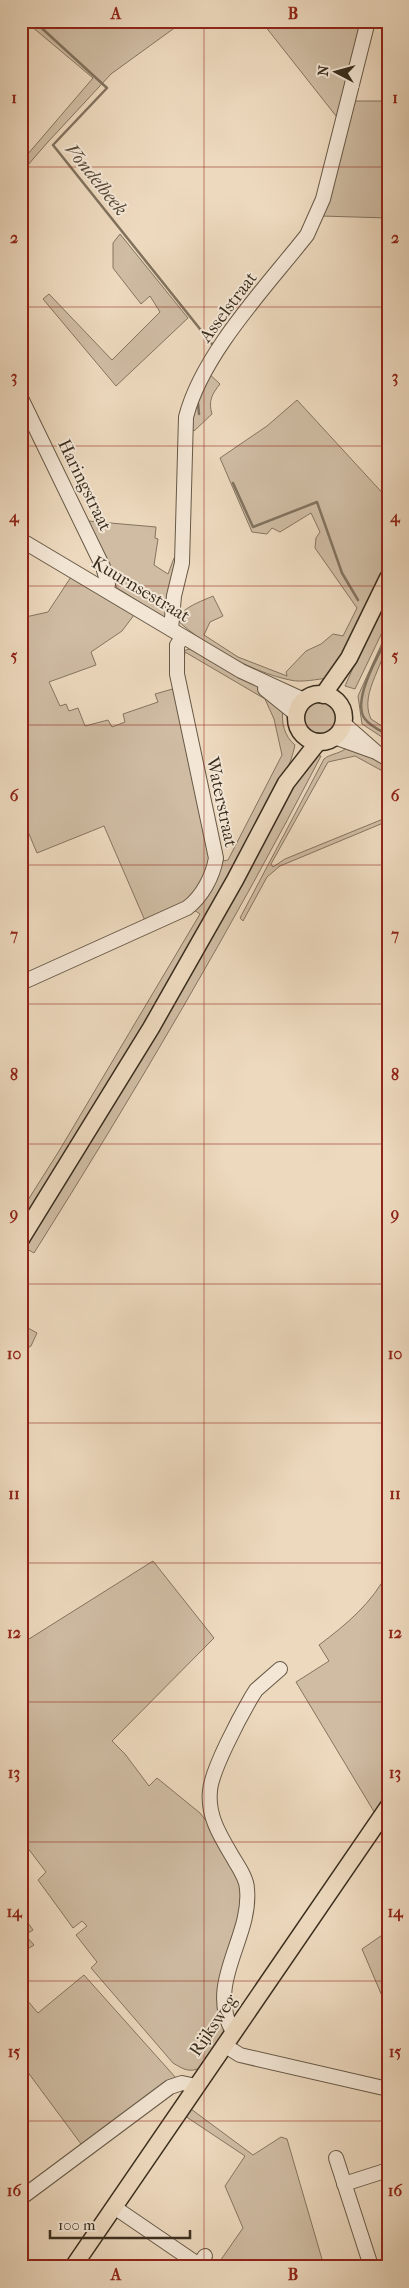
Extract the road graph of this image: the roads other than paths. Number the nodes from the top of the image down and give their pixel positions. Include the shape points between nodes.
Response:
1 (368, 21) edge
2 (21, 398) edge
3 (21, 540) edge
4 (388, 578) edge
5 (106, 590) junction
6 (171, 629) junction
7 (183, 637) junction
8 (349, 658) junction
9 (323, 694) junction
10 (338, 702) junction
11 (300, 715) junction
12 (343, 723) junction
13 (334, 738) junction
14 (318, 742) junction
15 (382, 755) edge
16 (286, 783) junction
17 (21, 983) edge
18 (21, 1239) edge
19 (280, 1669) dead end
20 (388, 1806) edge
21 (229, 2038) junction
22 (196, 2086) junction
23 (388, 2089) edge
24 (336, 2158) dead end
25 (388, 2170) edge
26 (344, 2184) junction
27 (21, 2198) edge
28 (114, 2207) junction
29 (205, 2256) dead end
30 (371, 2266) edge
31 (73, 2267) edge

1 - 6 street, Asselstraat via 316,219 223,343 192,396 186,417 182,563
2 - 5 street, Haringstraat via 103,567 108,584
3 - 5 street, Kuurnsestraat
4 - 8 main road
5 - 6 street, Kuurnsestraat
6 - 7 street, Kuurnsestraat
7 - 11 street, Kuurnsestraat via 240,670
7 - 17 street, Waterstraat via 178,645 177,674 216,858 214,869 196,901 187,908
8 - 9 main road
8 - 10 main road
9 - 10 main road
9 - 11 main road via 313,695
10 - 12 main road
11 - 14 main road via 304,736
11 - 16 main road via 299,744
12 - 13 main road
12 - 15 street
13 - 14 main road
13 - 15 street
14 - 16 main road
16 - 18 main road via 151,1028
19 - 21 street via 251,1698 214,1774 210,1792 217,1830 248,1887 247,1903 224,1991
20 - 21 main road, Rijksweg
21 - 22 main road, Rijksweg
21 - 23 street via 240,2055
22 - 27 street via 182,2083 170,2087
22 - 28 main road, Rijksweg
24 - 26 street
25 - 26 street
26 - 30 street
28 - 29 street via 198,2265
28 - 31 main road, Rijksweg

